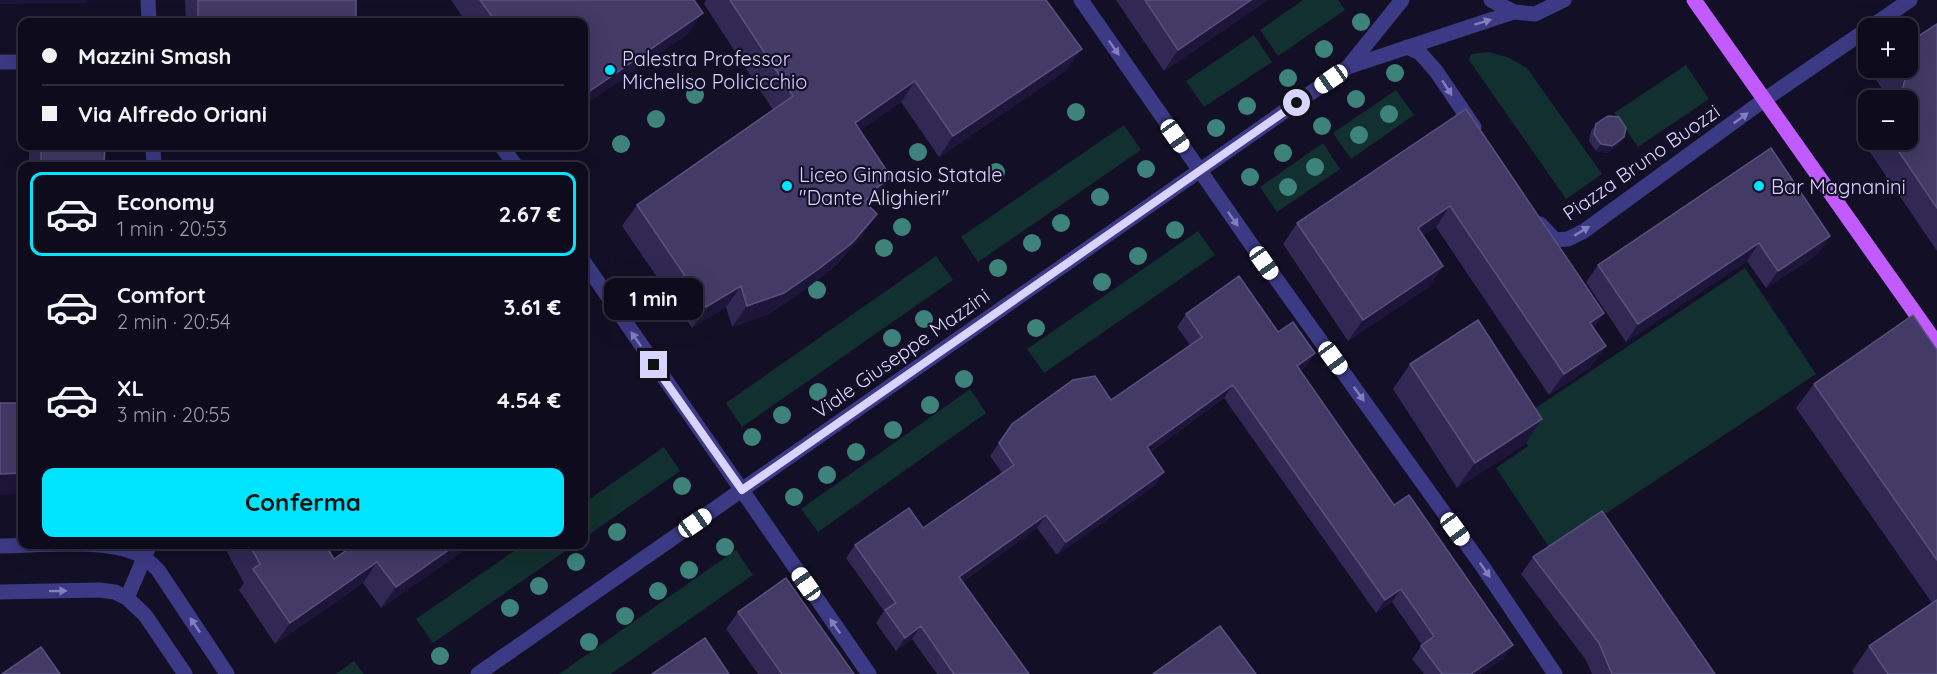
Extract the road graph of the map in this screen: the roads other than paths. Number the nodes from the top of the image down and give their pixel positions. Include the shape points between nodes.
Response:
1 (148, 0) edge
2 (1081, 0) edge
3 (1388, 0) edge
4 (1402, 0) edge
5 (1491, 0) edge
6 (1564, 0) edge
7 (1694, 0) edge
8 (1910, 0) edge
9 (1514, 12) junction
10 (1389, 16) junction
11 (149, 18) edge
12 (1407, 47) junction
13 (0, 62) edge
14 (18, 62) edge
15 (1348, 67) junction
16 (1764, 100) junction
17 (1481, 138) edge
18 (1200, 171) junction
19 (1532, 212) edge
20 (588, 268) edge
21 (1937, 344) edge
22 (742, 490) junction
23 (0, 546) edge
24 (18, 546) edge
25 (132, 549) edge
26 (148, 551) edge
27 (0, 592) edge
28 (128, 598) junction
29 (184, 674) edge
30 (227, 674) edge
31 (478, 674) edge
32 (869, 674) edge
33 (1555, 674) edge

1 - 11 street
2 -> 18 street
3 - 10 street
4 - 10 street
5 - 9 street
6 - 9 street via 1535,14
7 - 16 main road
8 - 16 street
12 -> 9 street
10 - 15 street, Viale Giuseppe Mazzini
12 - 15 street, Viale Giuseppe Mazzini
12 -> 17 street via 1420,53 1436,71
13 - 14 street
15 - 18 street, Viale Giuseppe Mazzini
19 -> 16 street, Piazza Bruno Buozzi via 1555,240 1568,239
16 - 21 main road
18 - 22 street, Viale Giuseppe Mazzini
18 -> 33 street
22 -> 20 street
22 - 31 street, Viale Giuseppe Mazzini
32 -> 22 street
23 - 24 street
25 - 26 street
26 - 28 street
30 -> 26 street
27 -> 28 street via 99,590
28 - 29 street via 145,615

